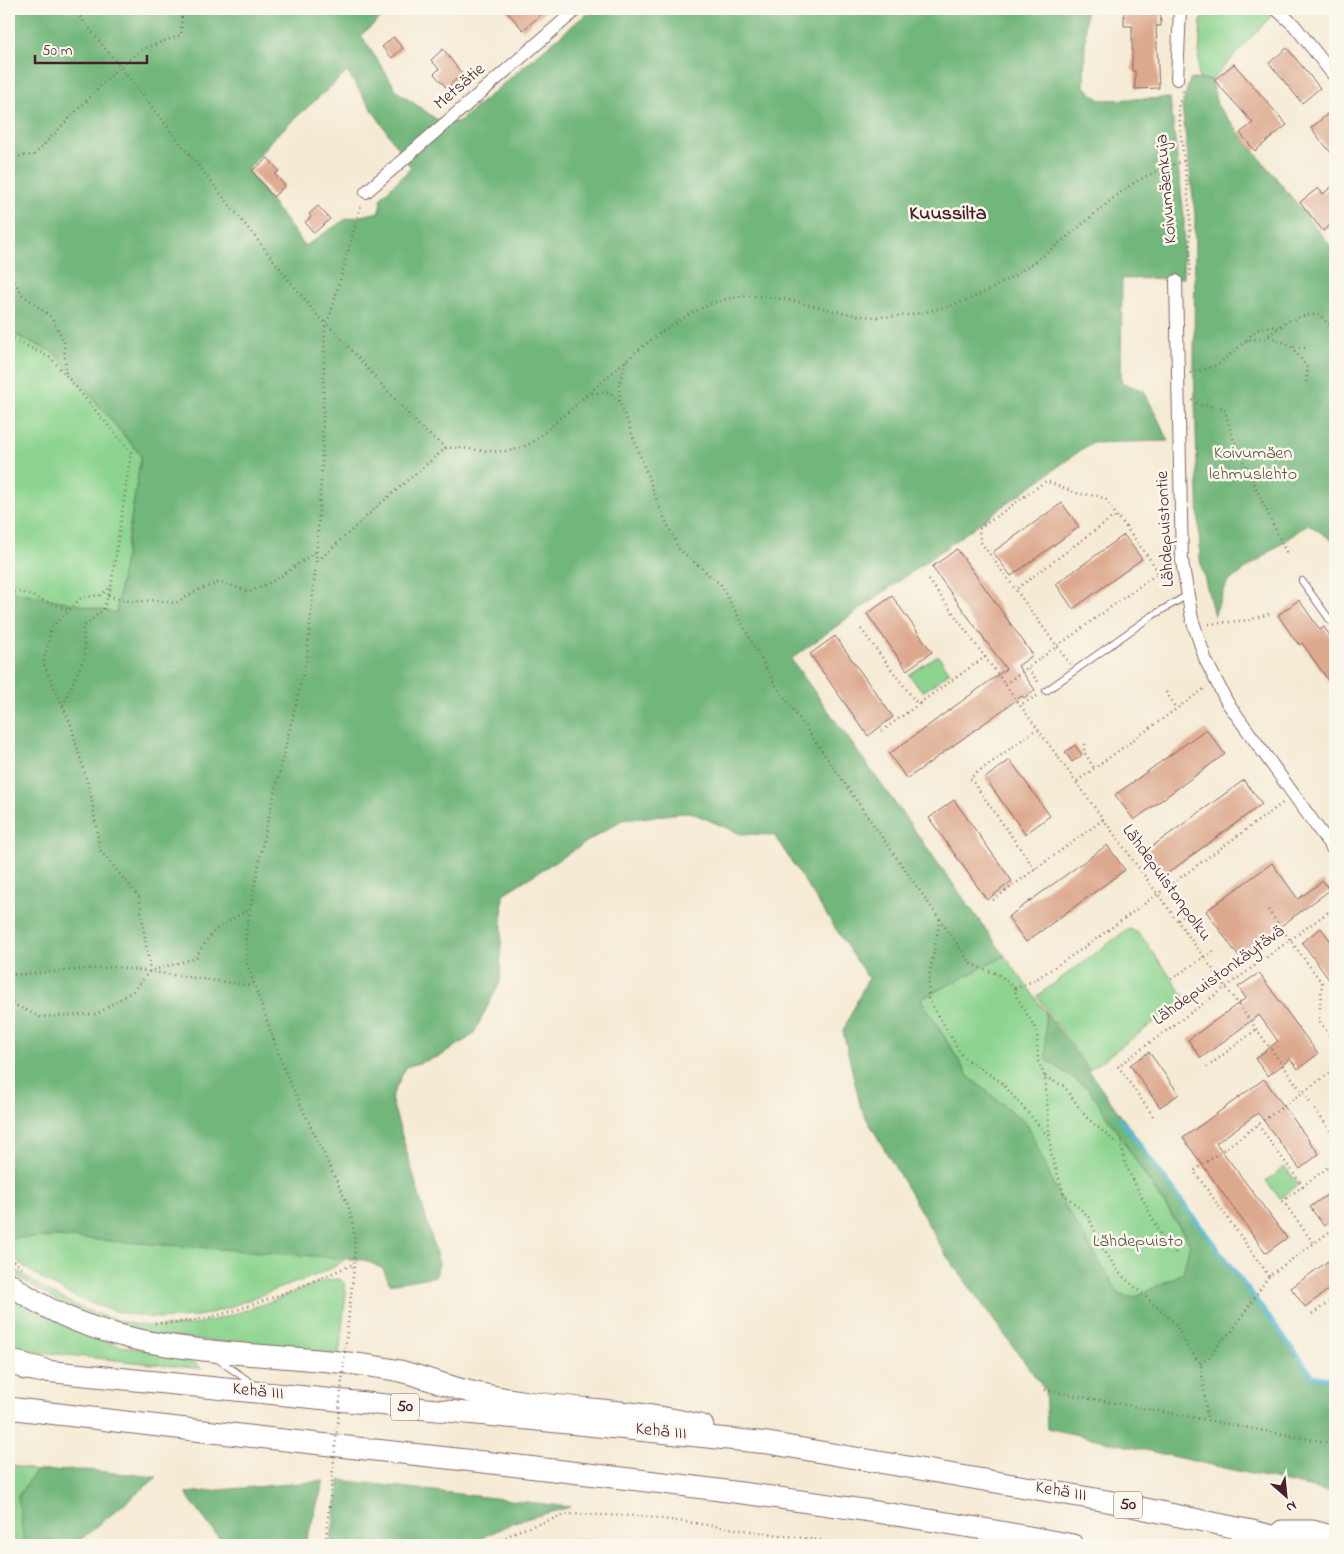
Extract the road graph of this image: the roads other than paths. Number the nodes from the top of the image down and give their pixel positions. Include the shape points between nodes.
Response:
1 (577, 9) edge
2 (1180, 9) edge
3 (1276, 9) edge
4 (1177, 76) road end
5 (1335, 77) edge
6 (366, 192) road end
7 (1176, 281) dead end
8 (1302, 581) dead end
9 (1186, 596) junction
10 (1335, 627) edge
11 (1046, 691) road end
12 (1335, 852) edge
13 (9, 1283) edge
14 (203, 1349) junction
15 (9, 1362) edge
16 (9, 1368) edge
17 (41, 1370) junction
18 (264, 1392) junction
19 (15, 1410) edge
20 (768, 1443) junction
21 (1252, 1531) junction
22 (1335, 1536) edge
23 (1073, 1545) edge
24 (1306, 1545) edge

1 - 6 street, Metsätie
2 - 4 street
3 - 5 street via 1294,25
7 - 9 street, Lähdepuistontie via 1182,561
8 - 10 lane
9 - 11 lane via 1150,617
9 - 12 street, Lähdepuistontie via 1198,641 1214,681
13 - 14 highway via 58,1313 110,1335
14 - 18 lane
14 - 20 highway via 395,1370 467,1391 526,1402 671,1418
15 - 17 highway
16 - 17 highway, Kehä III / 50
17 - 18 highway, Kehä III / 50
18 - 20 highway, Kehä III / 50
19 - 23 highway via 789,1499
20 - 21 highway, Kehä III / 50 via 1022,1485
21 - 22 highway via 1312,1531
21 - 24 highway, Kehä III / 50

